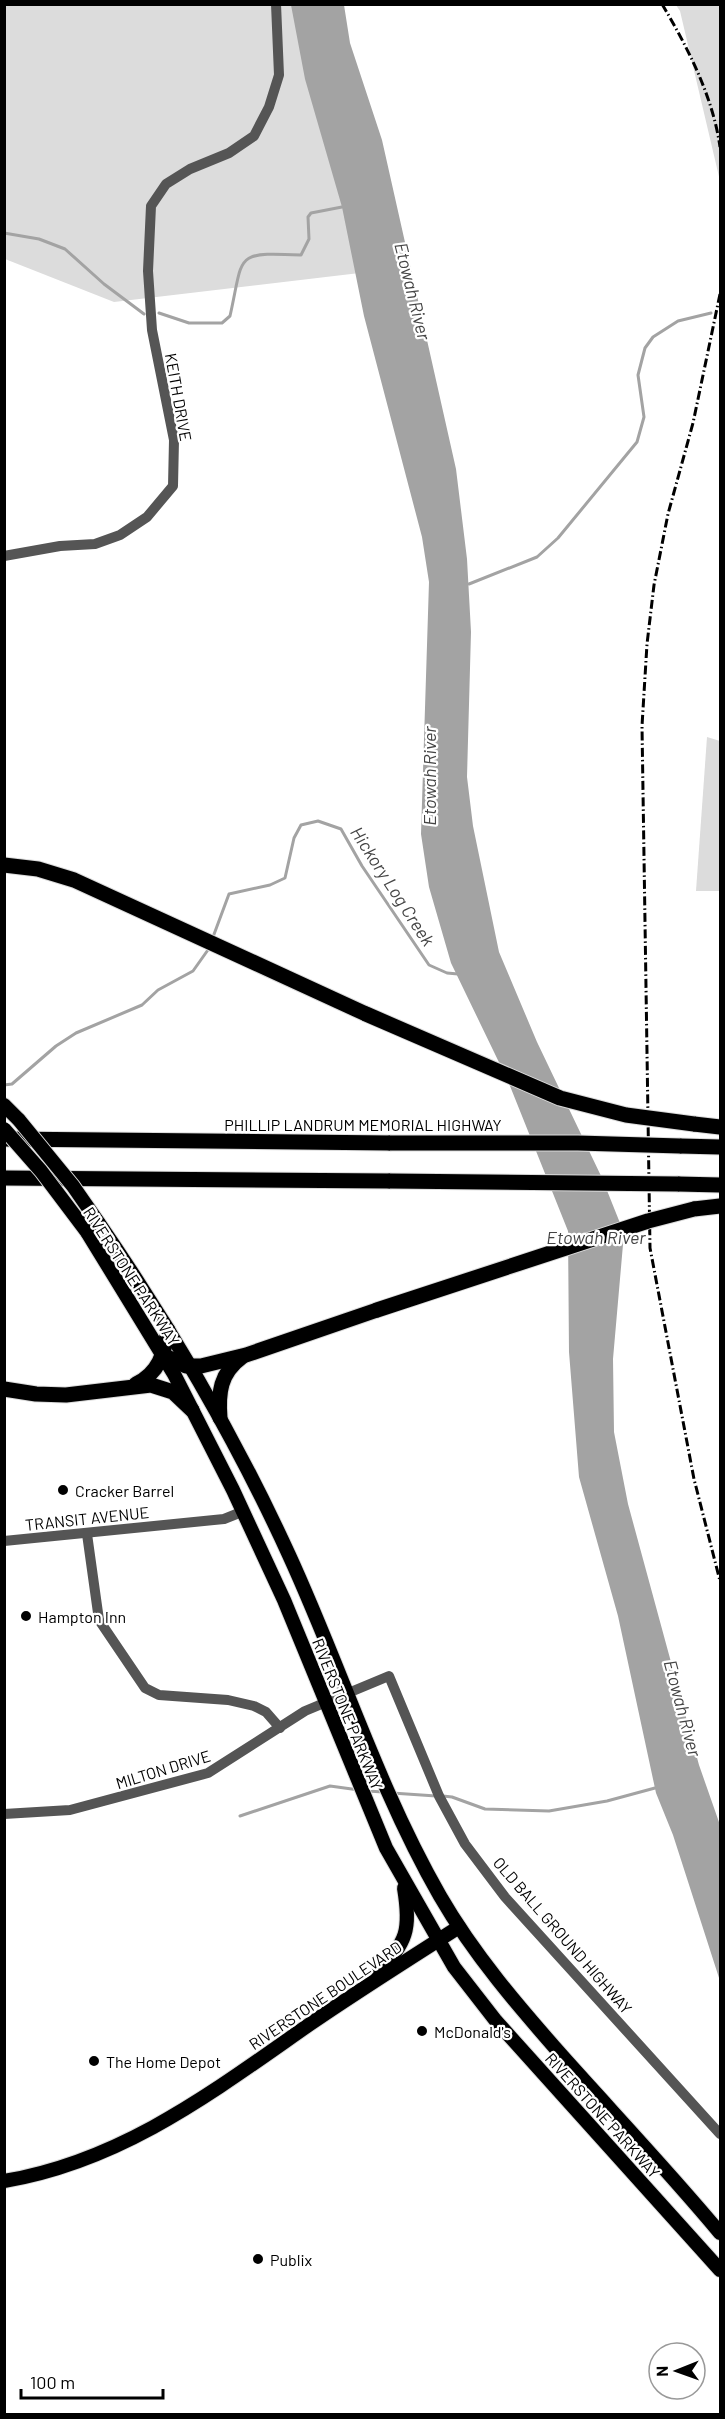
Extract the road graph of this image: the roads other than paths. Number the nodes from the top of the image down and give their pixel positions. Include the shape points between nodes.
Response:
1 (276, 4) edge
2 (4, 556) edge
3 (4, 865) edge
4 (4, 1106) edge
5 (720, 1127) edge
6 (4, 1129) edge
7 (4, 1139) edge
8 (720, 1147) edge
9 (4, 1178) edge
10 (720, 1185) edge
11 (720, 1206) edge
12 (168, 1330) junction
13 (163, 1355) junction
14 (246, 1355) junction
15 (191, 1368) junction
16 (136, 1384) junction
17 (4, 1389) edge
18 (192, 1410) junction
19 (220, 1418) junction
20 (244, 1511) junction
21 (87, 1534) junction
22 (4, 1541) edge
23 (348, 1694) junction
24 (325, 1703) junction
25 (280, 1728) junction
26 (4, 1814) edge
27 (403, 1880) junction
28 (459, 1927) junction
29 (438, 1940) junction
30 (361, 1989) junction
31 (720, 2134) edge
32 (4, 2181) edge
33 (720, 2233) edge
34 (720, 2270) edge

1 - 2 street, KEITH DRIVE via 279,75 254,136 166,184 151,206 148,271 152,330 174,440 173,486 147,517 120,535 95,544
3 - 5 highway, bridge via 63,876 560,1098 626,1115
4 - 12 main road, RIVERSTONE PARKWAY, bridge via 54,1161
6 - 13 main road, RIVERSTONE PARKWAY, bridge via 87,1232
7 - 8 highway, PHILLIP LANDRUM MEMORIAL HIGHWAY, bridge
9 - 10 highway, bridge
11 - 14 highway, bridge via 648,1221
12 - 13 highway
12 - 15 main road, RIVERSTONE PARKWAY
13 - 15 highway
13 - 16 highway via 155,1371
13 - 18 main road, RIVERSTONE PARKWAY
14 - 15 highway
14 - 19 highway via 221,1382
15 - 19 main road, RIVERSTONE PARKWAY
16 - 17 highway via 66,1395
16 - 18 highway via 166,1388
18 - 20 main road, RIVERSTONE PARKWAY
19 - 23 main road, RIVERSTONE PARKWAY via 289,1556
20 - 21 street, TRANSIT AVENUE via 224,1519
20 - 24 main road, RIVERSTONE PARKWAY
21 - 22 street, TRANSIT AVENUE
21 - 25 street via 96,1613 145,1688 159,1695 232,1700 262,1709
23 - 24 street, MILTON DRIVE
23 - 28 main road, RIVERSTONE PARKWAY via 393,1804 425,1870
23 - 31 street, OLD BALL GROUND HIGHWAY via 388,1676 438,1796 465,1844 532,1928
24 - 25 street, MILTON DRIVE
24 - 27 main road, RIVERSTONE PARKWAY via 370,1814
25 - 26 street, MILTON DRIVE via 208,1773 70,1810
27 - 29 main road, RIVERSTONE PARKWAY
27 - 30 main road via 409,1917 406,1935 399,1949
28 - 29 main road, RIVERSTONE BOULEVARD
28 - 33 main road, RIVERSTONE PARKWAY via 528,2016
29 - 30 main road, RIVERSTONE BOULEVARD
29 - 34 main road, RIVERSTONE PARKWAY via 496,2021
30 - 32 main road, RIVERSTONE BOULEVARD via 166,2122 84,2161

